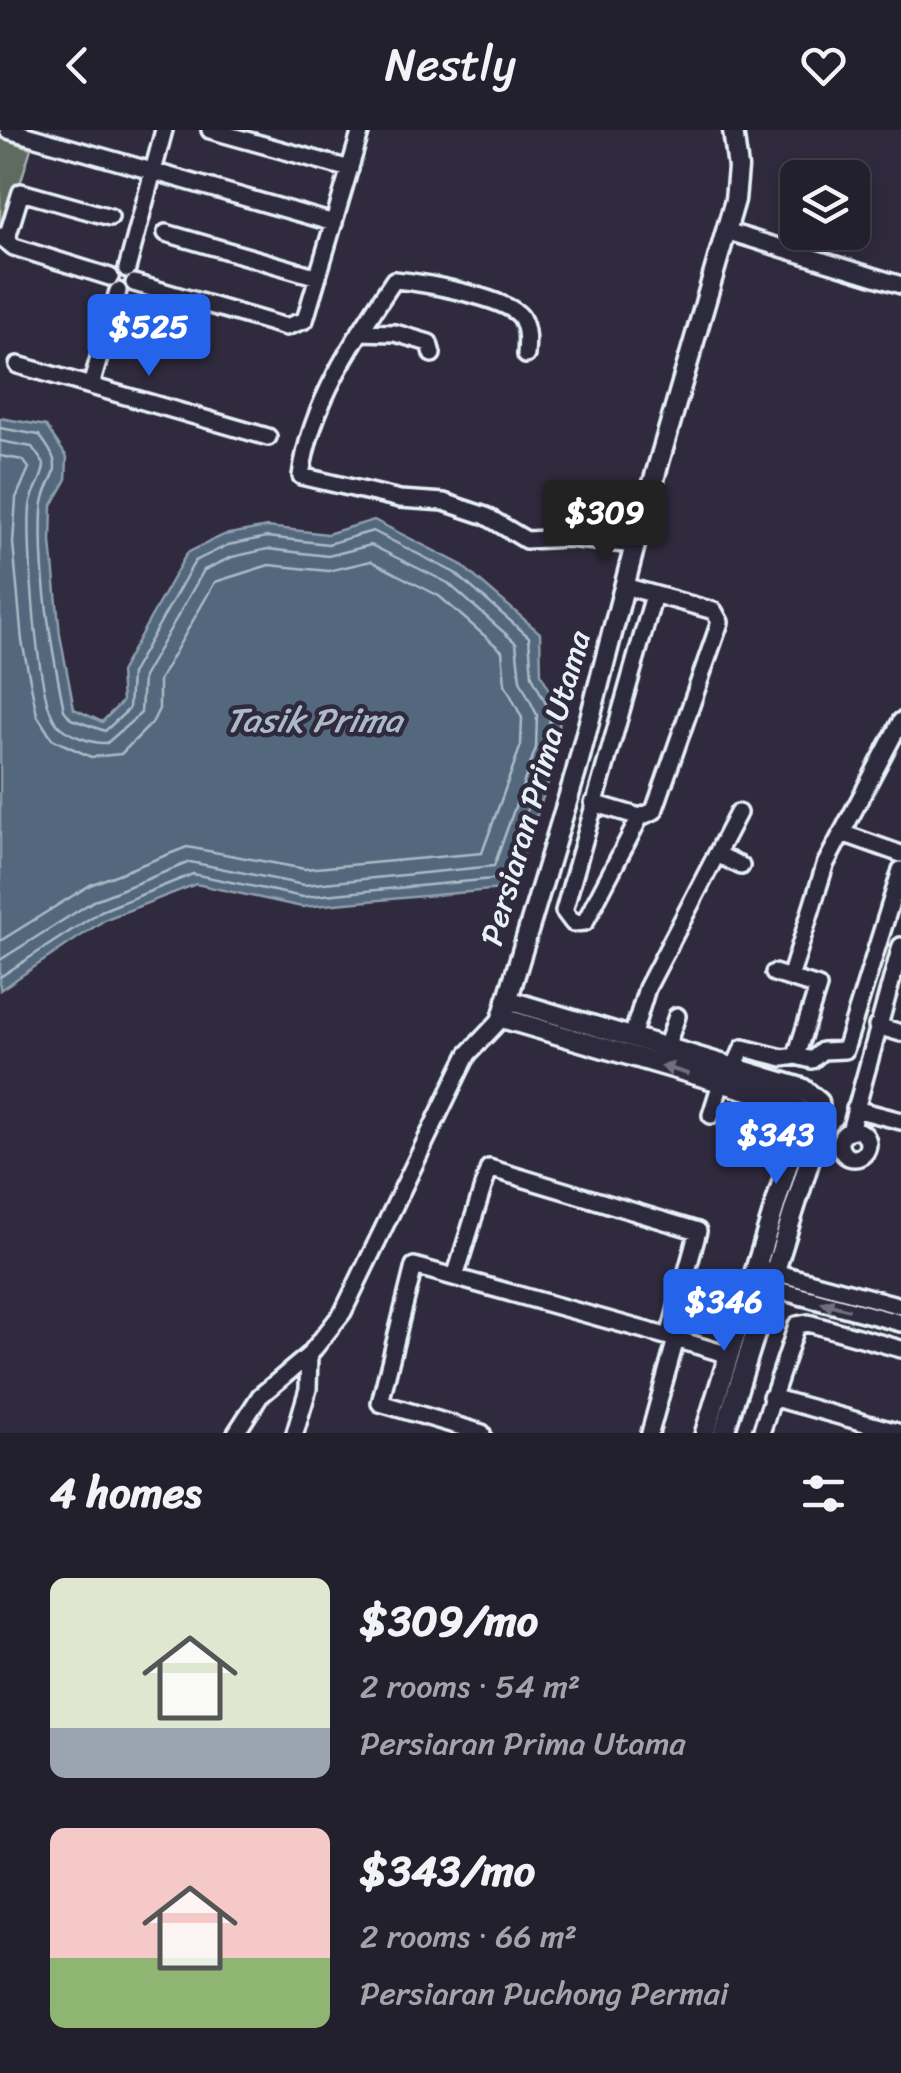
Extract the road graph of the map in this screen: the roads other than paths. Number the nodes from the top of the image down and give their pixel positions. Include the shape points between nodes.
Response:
1 (8, 130) edge
2 (164, 130) edge
3 (210, 130) edge
4 (361, 130) edge
5 (733, 130) edge
6 (350, 169) junction
7 (152, 172) junction
8 (110, 217) dead end
9 (334, 223) junction
10 (726, 231) junction
11 (166, 232) dead end
12 (3, 238) edge
13 (130, 276) junction
14 (318, 277) junction
15 (114, 284) junction
16 (901, 285) edge
17 (360, 332) junction
18 (432, 354) dead end
19 (526, 355) dead end
20 (18, 365) dead end
21 (91, 386) junction
22 (268, 438) dead end
23 (635, 545) junction
24 (624, 586) junction
25 (654, 596) junction
26 (901, 722) edge
27 (592, 803) junction
28 (738, 813) dead end
29 (640, 817) junction
30 (842, 833) junction
31 (717, 854) junction
32 (901, 854) edge
33 (741, 866) dead end
34 (901, 870) edge
35 (901, 946) edge
36 (505, 1009) junction
37 (678, 1016) dead end
38 (877, 1026) junction
39 (901, 1033) edge
40 (632, 1038) junction
41 (666, 1048) junction
42 (796, 1056) junction
43 (728, 1079) junction
44 (761, 1094) junction
45 (819, 1102) junction
46 (855, 1109) junction
47 (800, 1110) junction
48 (711, 1115) dead end
49 (901, 1122) edge
50 (850, 1131) dead end
51 (790, 1157) junction
52 (456, 1274) junction
53 (763, 1278) junction
54 (901, 1306) edge
55 (901, 1324) edge
56 (672, 1338) junction
57 (901, 1349) edge
58 (309, 1355) junction
59 (729, 1355) junction
60 (771, 1396) junction
61 (901, 1432) edge
62 (236, 1433) edge
63 (294, 1433) edge
64 (482, 1433) edge
65 (650, 1433) edge
66 (705, 1433) edge
67 (724, 1433) edge
68 (761, 1433) edge

1 - 7 street
2 - 7 street
3 - 6 street
4 - 6 street
5 - 10 main road, Persiaran Prima Utama via 738,168
6 - 9 street
7 - 9 street
7 - 13 street
8 - 12 street via 21,192
9 - 14 street
10 - 16 street
10 - 23 main road, Persiaran Prima Utama
11 - 14 street
12 - 15 street
13 - 14 street via 286,328 308,317
13 - 15 street via 126,291
15 - 21 street
17 - 18 street via 395,332 429,343
17 - 19 street via 394,280 403,281 505,304 528,335
17 - 23 street via 331,385 301,476 444,502 526,540
20 - 21 street
21 - 22 street
23 - 24 main road, Persiaran Prima Utama
24 - 25 street
24 - 36 main road, Persiaran Prima Utama
25 - 27 street
25 - 29 street via 714,610 720,622 654,811
26 - 30 street
27 - 29 street
27 - 29 street via 564,911 573,923 584,922
28 - 31 street
30 - 32 street
30 - 42 street via 783,974 818,987
31 - 33 street
31 - 40 street via 647,988
34 - 42 street via 845,1050 822,1050 812,1060
35 - 38 street
36 - 40 main road
43 -> 36 main road
36 - 58 street via 468,1054 343,1312
37 - 41 street
38 - 39 street
38 - 46 street
40 - 41 main road
41 - 43 main road
42 - 43 street via 742,1048
43 - 44 main road
43 - 45 main road via 802,1088
43 - 48 street
44 - 47 main road
44 - 51 main road via 786,1124
45 - 47 main road
45 - 53 main road via 822,1124
46 - 49 street
46 - 50 street
47 - 51 main road
51 - 53 main road
52 - 56 street
52 - 56 street via 489,1168 698,1232
52 - 64 street via 414,1266 378,1396 380,1403
53 - 54 street
55 -> 53 street
53 - 59 main road
53 - 67 main road
56 - 59 street
56 - 65 street
57 - 60 street via 797,1324
58 - 62 street via 260,1396
58 - 63 street via 308,1389
59 - 66 main road
60 - 61 street
60 - 68 street

